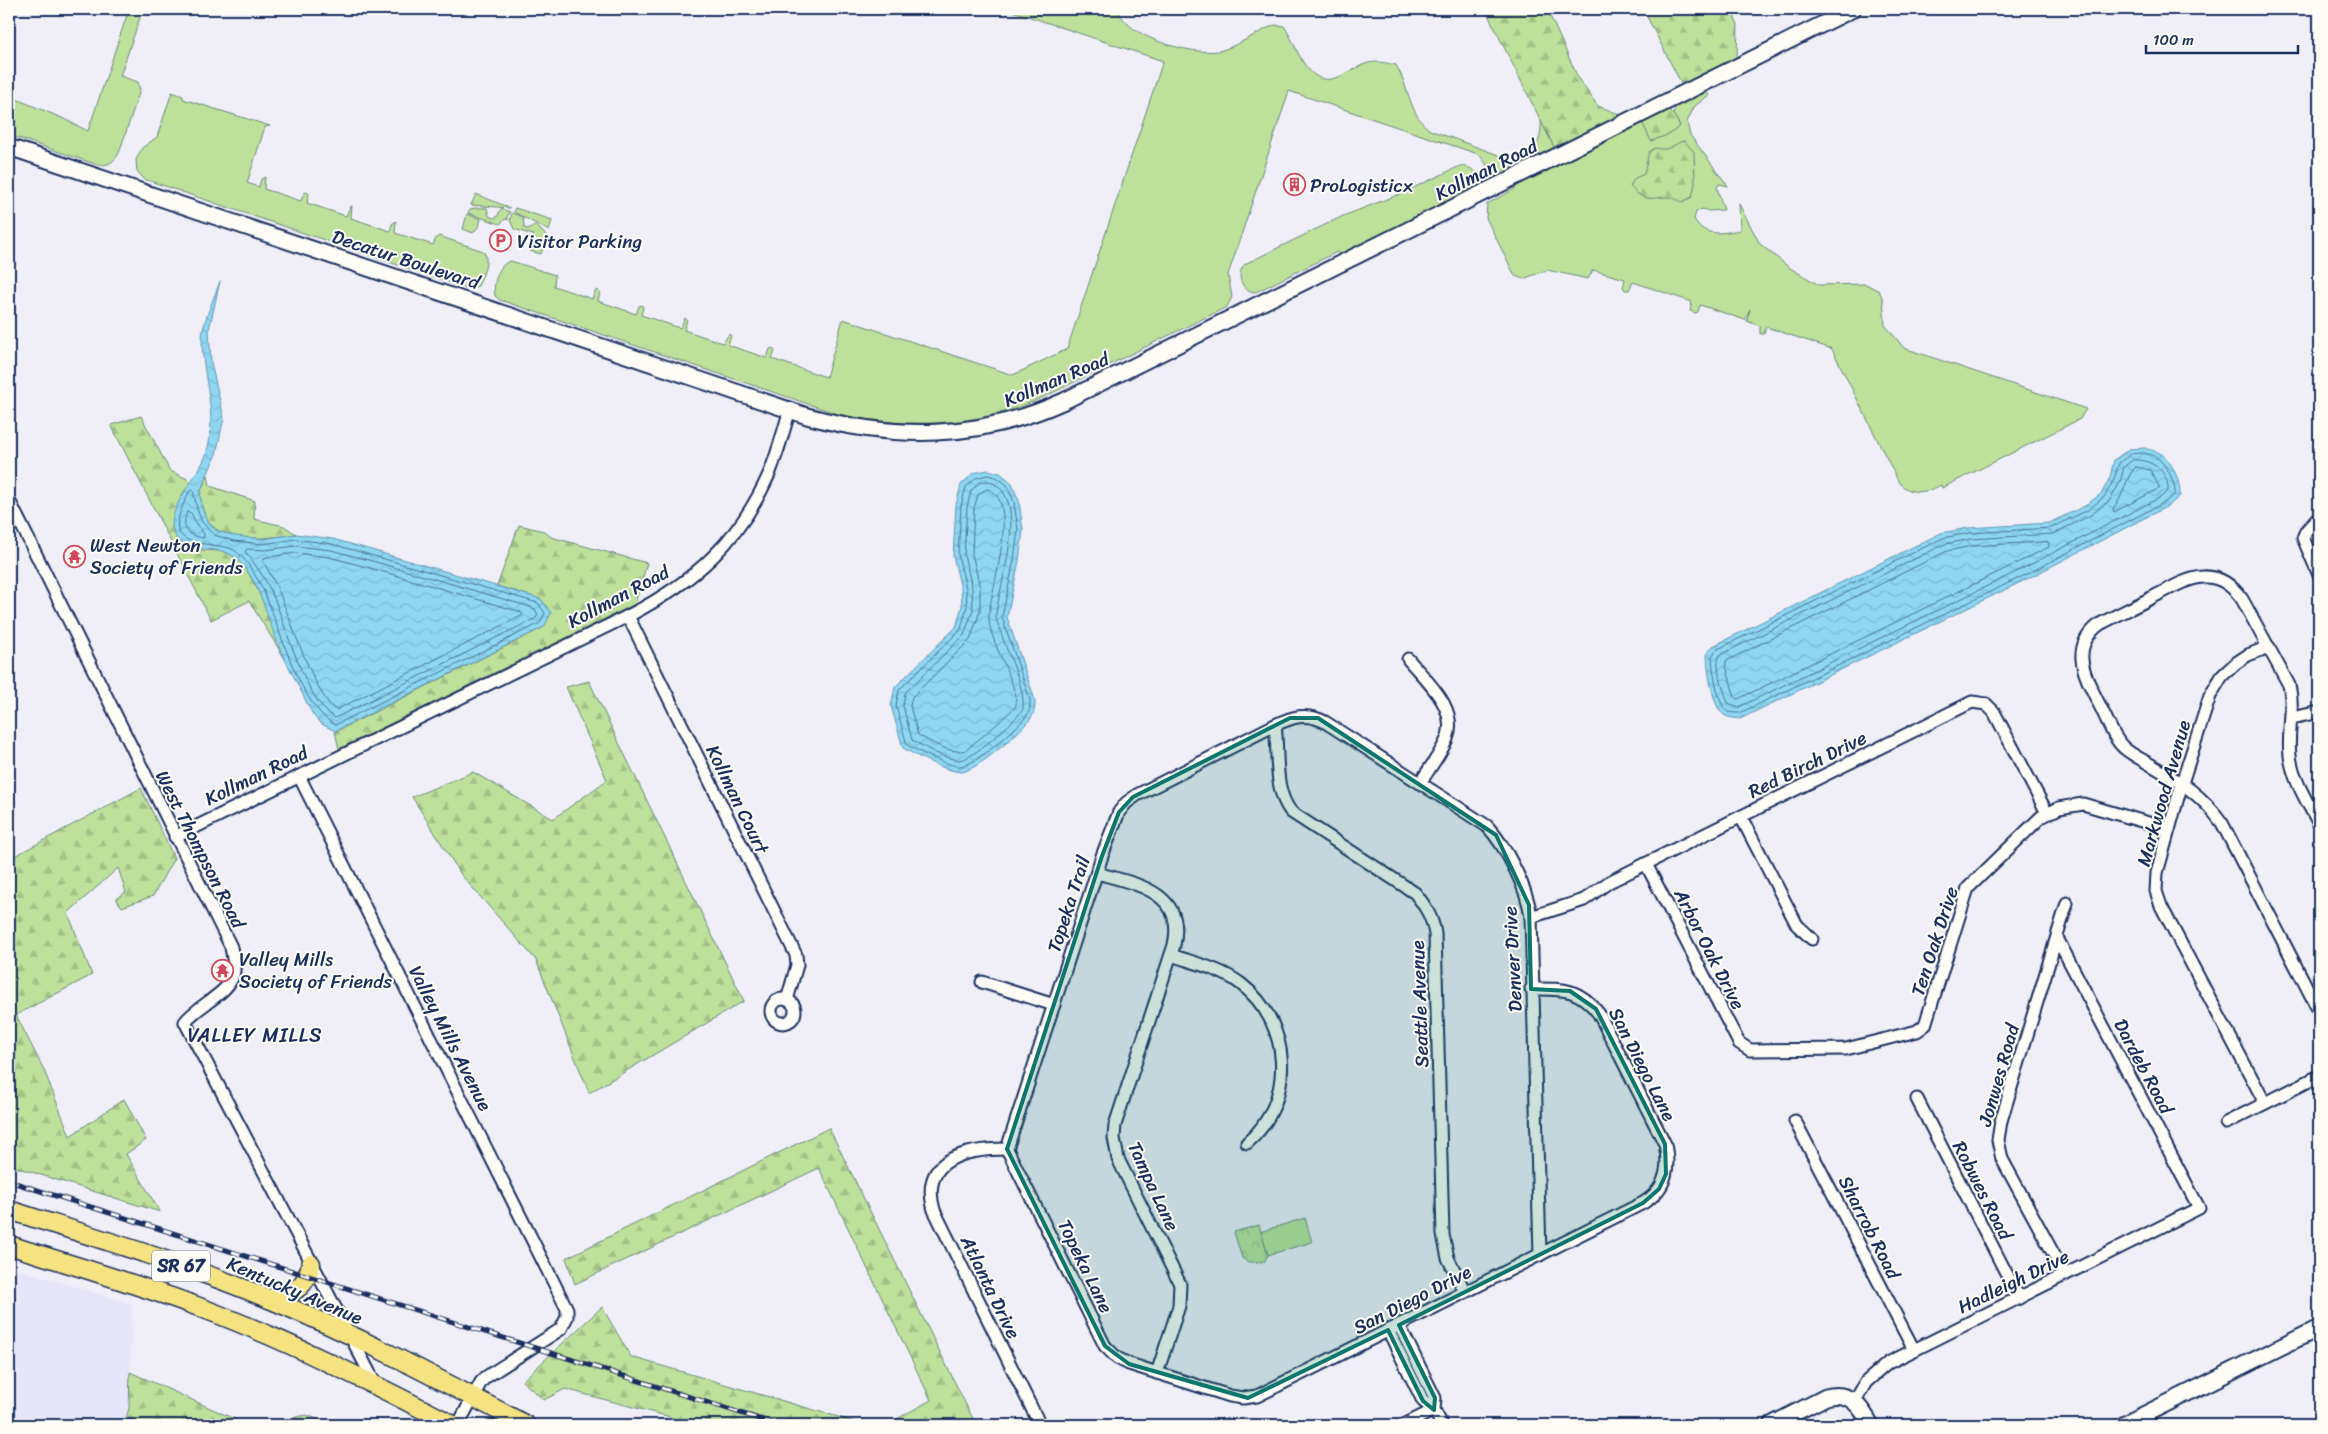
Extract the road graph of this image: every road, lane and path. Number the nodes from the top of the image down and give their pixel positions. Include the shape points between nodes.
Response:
1 (1853, 9) edge
2 (9, 147) edge
3 (790, 410) junction
4 (9, 500) edge
5 (2319, 517) edge
6 (2319, 575) edge
7 (628, 616) junction
8 (2269, 647) junction
9 (1408, 659) dead end
10 (2319, 712) edge
11 (1306, 715) joint
12 (2292, 718) junction
13 (1274, 725) junction
14 (299, 776) junction
15 (1420, 783) junction
16 (2182, 783) junction
17 (2047, 814) junction
18 (1741, 817) junction
19 (2319, 824) edge
20 (2169, 829) junction
21 (175, 838) junction
22 (1646, 864) junction
23 (1097, 873) junction
24 (2067, 903) dead end
25 (1531, 917) junction
26 (1812, 940) dead end
27 (2058, 940) junction
28 (1171, 955) junction
29 (982, 982) dead end
30 (1531, 989) junction
31 (787, 1000) dead end
32 (1054, 1006) junction
33 (2319, 1011) edge
34 (1745, 1048) joint
35 (2319, 1076) edge
36 (1917, 1099) dead end
37 (2265, 1103) junction
38 (1795, 1121) dead end
39 (2226, 1123) dead end
40 (1247, 1143) dead end
41 (1007, 1149) junction
42 (1666, 1174) joint
43 (2199, 1208) joint
44 (9, 1210) edge
45 (9, 1245) edge
46 (1540, 1255) junction
47 (311, 1264) junction
48 (2065, 1275) junction
49 (1465, 1292) junction
50 (2019, 1298) junction
51 (269, 1299) junction
52 (1393, 1328) junction
53 (2319, 1328) edge
54 (349, 1334) junction
55 (1914, 1350) junction
56 (1156, 1373) junction
57 (376, 1385) junction
58 (473, 1398) junction
59 (1854, 1401) junction
60 (1434, 1410) junction
61 (453, 1425) edge
62 (458, 1425) edge
63 (526, 1425) edge
64 (1040, 1425) edge
65 (1404, 1425) edge
66 (1442, 1425) edge
67 (1771, 1425) edge
68 (1871, 1425) edge
69 (2123, 1425) edge

1 - 3 street, Kollman Road via 1036,413 973,429 921,433 862,429
2 - 3 street, Decatur Boulevard
3 - 7 street, Kollman Road via 762,489 732,536 686,582
4 - 21 street, West Thompson Road
5 - 6 street via 2303,538
7 - 14 street, Kollman Road
7 - 31 street, Kollman Court via 796,955 797,965
8 - 12 street via 2290,685
8 - 16 street, Markwood Avenue via 2236,663 2217,684 2210,696
8 - 16 street via 2233,587 2212,577 2188,580 2100,624 2089,634 2083,647 2084,672 2119,743 2131,754
9 - 15 street via 1440,698 1450,720 1446,740
10 - 12 street
11 - 13 street, Topeka Trail
11 - 15 street, Denver Drive via 1325,722
12 - 19 street via 2290,749 2293,773
13 - 23 street, Topeka Trail via 1126,803 1116,817
13 - 49 street, Seattle Avenue via 1279,786 1285,804 1292,812 1415,893 1433,923 1443,1235 1448,1258
14 - 21 street, Kollman Road
14 - 58 street, Valley Mills Avenue via 565,1304 567,1317 561,1328 488,1375
15 - 25 street, Denver Drive via 1496,835 1527,896
16 - 20 street, Markwood Avenue
16 - 33 street via 2198,794 2222,823
17 - 18 street, Red Birch Drive via 1994,712 1986,704 1977,702
17 - 20 street, Ten Oak Drive via 2067,806 2088,805
17 - 34 street, Ten Oak Drive via 1968,888 1926,1023 1921,1029 1846,1049
18 - 22 street, Red Birch Drive
18 - 26 street via 1797,925
20 - 37 street, Markwood Avenue via 2155,880 2158,899
21 - 47 street, West Thompson Road via 231,947 234,972 225,990 192,1013 185,1022
22 - 25 street, Red Birch Drive via 1606,883 1584,900
22 - 34 street, Arbor Oak Drive via 1738,1043
23 - 28 street, Tampa Lane via 1139,885 1163,898 1176,921 1176,941
23 - 32 street, Topeka Trail
24 - 27 street, Jonwes Road
25 - 30 street, Denver Drive
27 - 43 street, Dardeb Road
27 - 48 street, Jonwes Road via 1998,1140 2002,1158
28 - 40 street via 1239,982 1260,1001 1274,1025 1282,1057 1279,1091 1268,1117
28 - 56 street, Tampa Lane via 1115,1125 1114,1138 1118,1159 1180,1284 1179,1306
29 - 32 street
30 - 42 street, San Diego Lane via 1570,991 1596,1009 1665,1144
30 - 46 street, Denver Drive
32 - 41 street, Topeka Trail
35 - 37 street
36 - 50 street, Robwes Road
37 - 39 street
38 - 55 street, Sharrob Road
41 - 56 street, Topeka Lane via 1105,1346 1120,1360
41 - 64 street, Atlanta Drive via 968,1151 946,1162 936,1174 932,1187 934,1210
42 - 46 street, San Diego Drive via 1659,1189 1647,1201
43 - 48 street, Hadleigh Drive
44 - 51 main road, Kentucky Avenue / SR 67 via 165,1260
45 - 57 main road, SR 67 via 200,1308 278,1339
46 - 49 street, San Diego Drive
47 - 51 main road via 308,1276 299,1288
47 - 54 street, West Thompson Road
48 - 50 street, Hadleigh Drive
49 - 52 street, San Diego Drive
50 - 55 street, Hadleigh Drive
51 - 54 main road, Kentucky Avenue / SR 67
52 - 56 street, San Diego Drive via 1248,1398 1230,1396
52 - 60 street via 1435,1398
53 - 69 street
54 - 57 street, West Thompson Road
54 - 58 main road, Kentucky Avenue / SR 67
55 - 59 street, Hadleigh Drive via 1880,1368
57 - 61 main road, SR 67
58 - 62 street
58 - 63 main road, Kentucky Avenue / SR 67
59 - 67 street via 1848,1397 1831,1396
59 - 68 street
60 - 65 street
60 - 66 street

